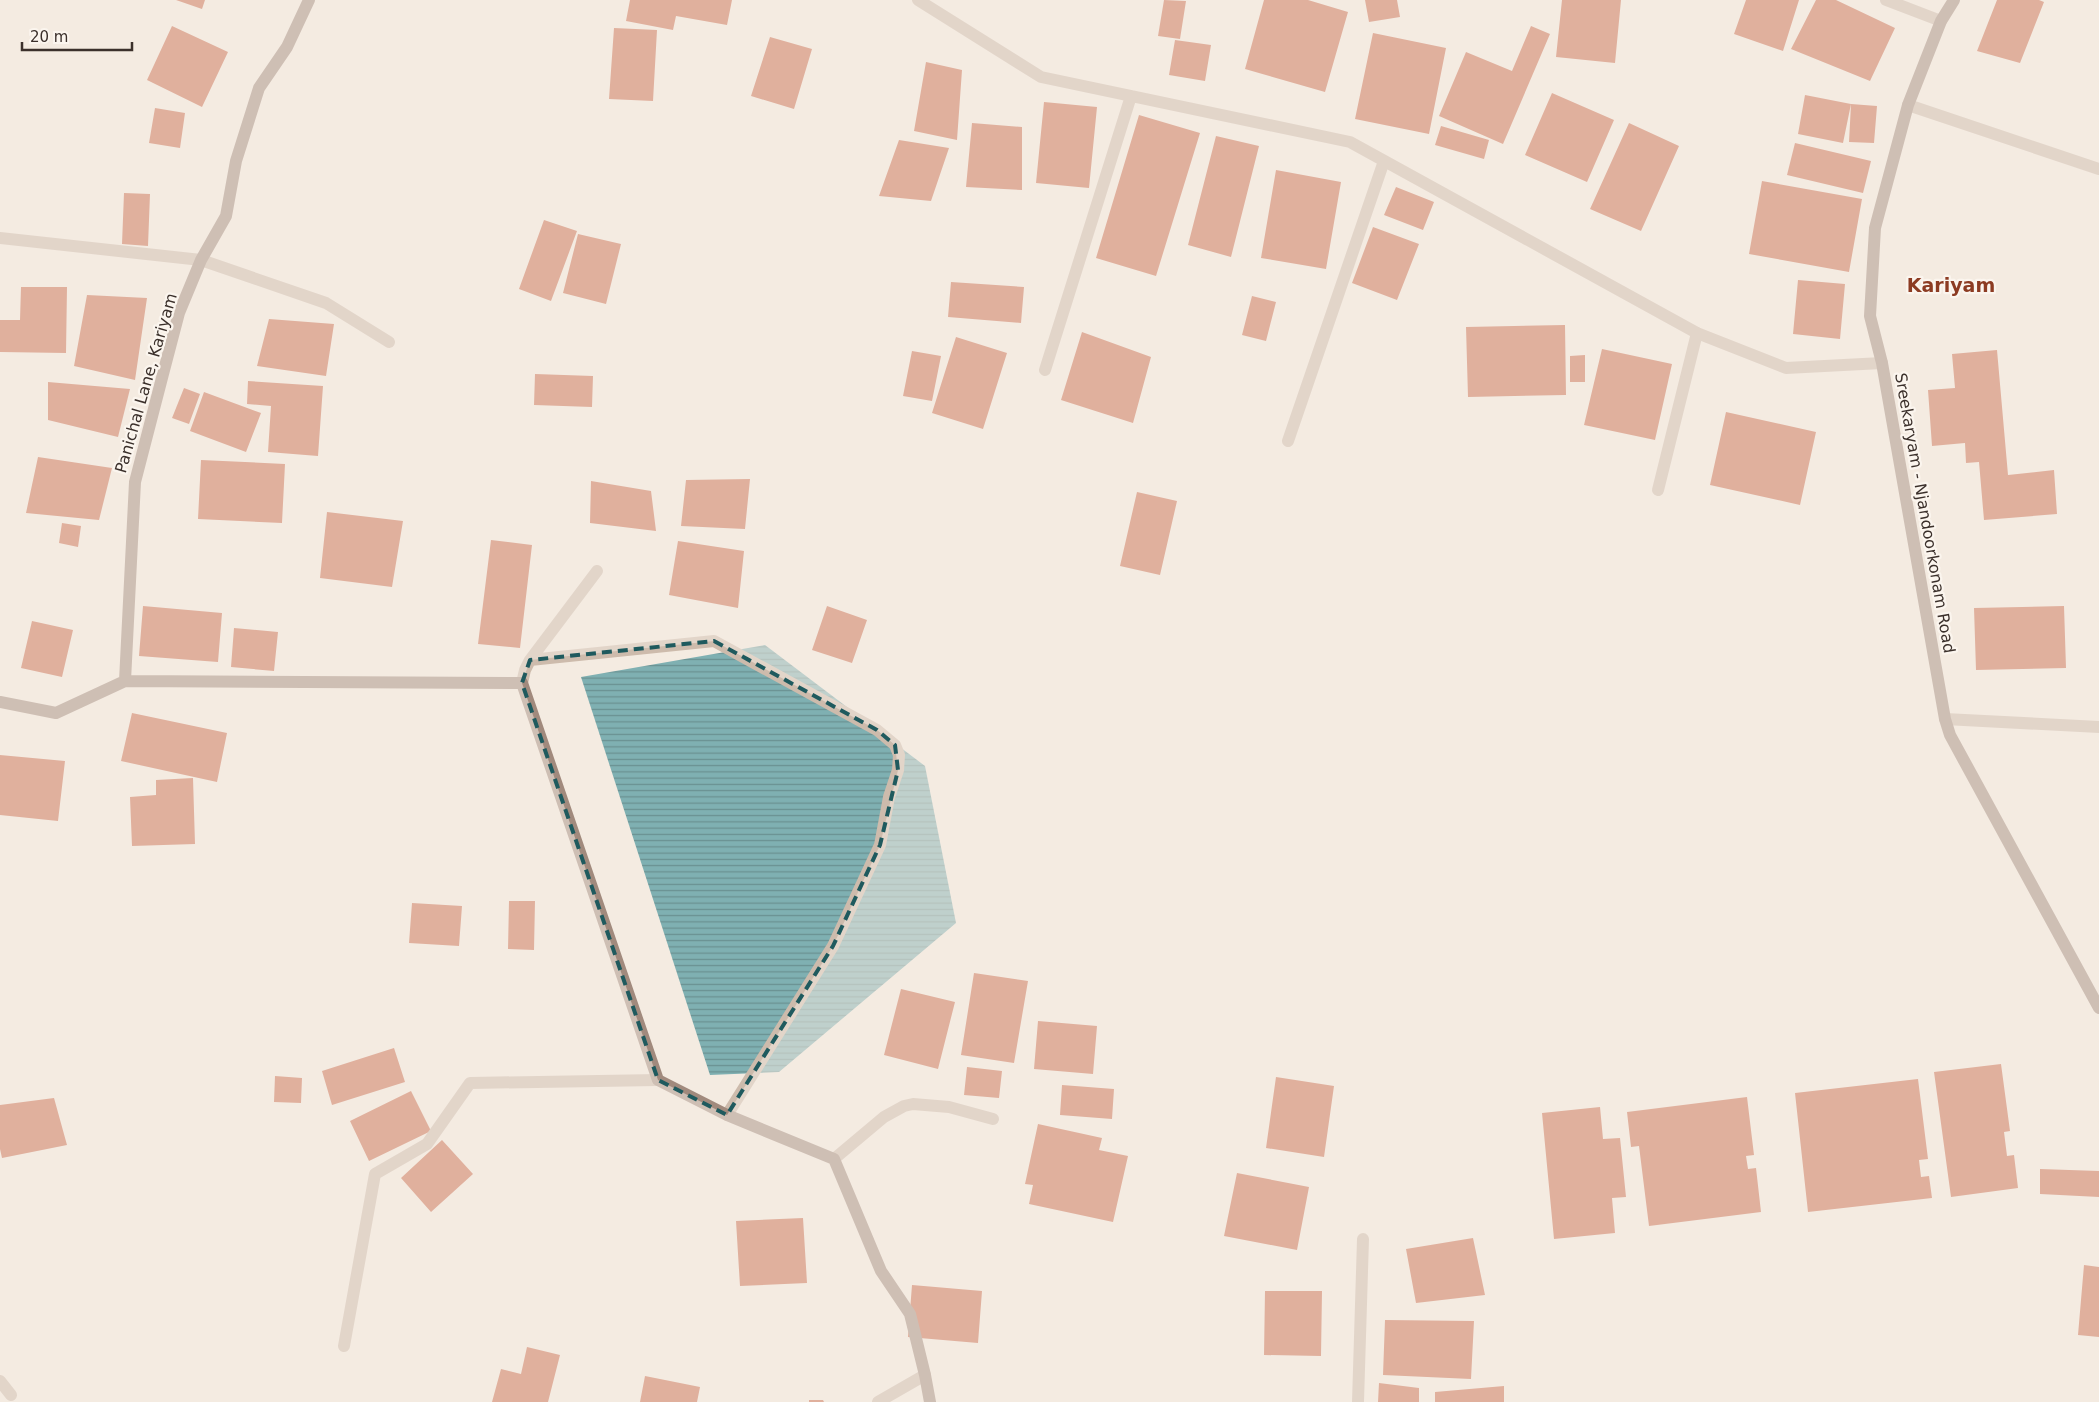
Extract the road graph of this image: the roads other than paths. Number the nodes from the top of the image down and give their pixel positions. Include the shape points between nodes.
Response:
1 (309, 0) edge
2 (918, 0) edge
3 (1886, 0) edge
4 (1954, 0) edge
5 (1941, 21) junction
6 (1131, 96) junction
7 (1908, 105) junction
8 (1384, 161) junction
9 (2099, 169) edge
10 (0, 238) edge
11 (201, 260) junction
12 (1697, 333) junction
13 (388, 342) dead end
14 (1882, 364) junction
15 (1045, 370) dead end
16 (1288, 441) dead end
17 (1658, 490) dead end
18 (597, 571) dead end
19 (530, 660) junction
20 (125, 680) junction
21 (522, 683) junction
22 (0, 702) edge
23 (1945, 719) junction
24 (2099, 727) edge
25 (2099, 1008) edge
26 (658, 1080) junction
27 (728, 1115) junction
28 (993, 1119) dead end
29 (834, 1158) junction
30 (1363, 1239) dead end
31 (344, 1346) dead end
32 (925, 1375) junction
33 (0, 1381) edge
34 (11, 1395) dead end
35 (878, 1402) edge
36 (930, 1402) edge
37 (1358, 1402) edge

1 - 11 street, Panichal Lane, Kariyam via 287,47 259,88 236,161 226,216
2 - 6 street via 1041,77
3 - 5 street
4 - 5 street, Sreekaryam - Njandoorkonam Road
5 - 7 street, Sreekaryam - Njandoorkonam Road
6 - 8 street via 1350,142
6 - 15 street
7 - 9 street
7 - 14 street, Sreekaryam - Njandoorkonam Road via 1875,228 1870,316
8 - 12 street
8 - 16 street
10 - 11 street
11 - 13 street via 326,303
11 - 20 street, Panichal Lane, Kariyam via 179,313 134,482
12 - 14 street via 1786,368
12 - 17 street
14 - 23 street, Sreekaryam - Njandoorkonam Road
18 - 19 street
19 - 21 street
19 - 27 street via 714,641 877,730 895,745 899,755 898,770 880,845 833,946
20 - 21 street
20 - 22 street via 56,713
21 - 26 street
23 - 24 street
23 - 25 street, Sreekaryam - Njandoorkonam Road via 1950,735
26 - 27 street
26 - 31 street via 470,1083 426,1144 375,1174
27 - 29 street
28 - 29 street via 949,1107 904,1106 884,1117
29 - 32 street via 880,1271 910,1314
30 - 37 street
32 - 35 street
32 - 36 street
33 - 34 street

